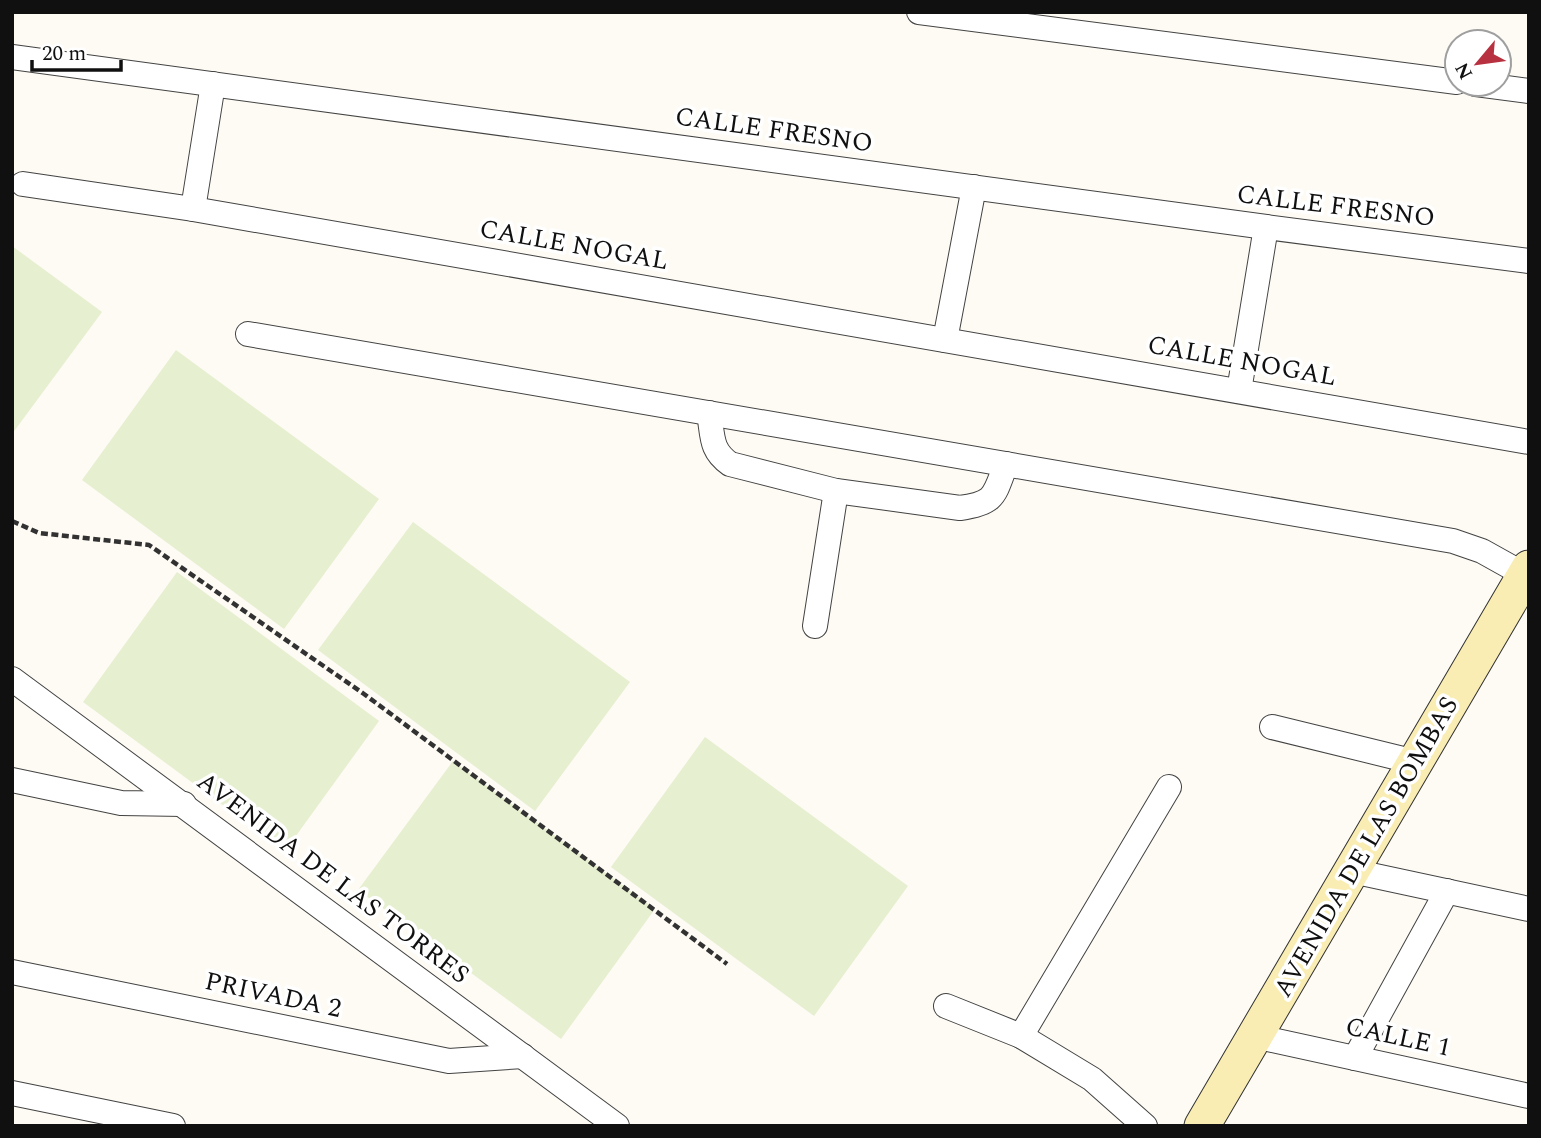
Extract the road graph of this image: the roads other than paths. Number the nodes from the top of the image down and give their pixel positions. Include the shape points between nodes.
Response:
1 (919, 12) edge
2 (12, 57) edge
3 (1443, 80) edge
4 (213, 84) junction
5 (23, 184) dead end
6 (974, 187) junction
7 (193, 209) junction
8 (1266, 227) junction
9 (1529, 261) edge
10 (248, 334) dead end
11 (944, 340) junction
12 (1239, 391) junction
13 (709, 413) junction
14 (1529, 442) edge
15 (1006, 464) junction
16 (836, 491) junction
17 (1527, 571) edge
18 (815, 626) dead end
19 (12, 678) edge
20 (1272, 727) dead end
21 (1415, 762) junction
22 (12, 780) edge
23 (1169, 787) dead end
24 (184, 804) junction
25 (1352, 870) junction
26 (1447, 891) junction
27 (1529, 909) edge
28 (12, 972) edge
29 (946, 1006) dead end
30 (1021, 1036) junction
31 (1254, 1037) junction
32 (523, 1056) junction
33 (1355, 1058) junction
34 (12, 1093) edge
35 (1529, 1096) edge
36 (173, 1126) edge
37 (617, 1126) edge
38 (1145, 1126) edge
39 (1202, 1126) edge

1 - 3 street
2 - 4 street, CALLE FRESNO
4 - 6 street, CALLE FRESNO
4 - 7 street
5 - 7 street, CALLE NOGAL
6 - 8 street, CALLE FRESNO
6 - 11 street
7 - 11 street, CALLE NOGAL
8 - 9 street, CALLE FRESNO
8 - 12 street
10 - 13 street
11 - 12 street, CALLE NOGAL
12 - 14 street, CALLE NOGAL
13 - 15 street
13 - 16 street via 719,456 730,464
15 - 16 street via 993,496 979,506 960,508
15 - 17 street via 1452,541
16 - 18 street
17 - 21 main road, AVENIDA DE LAS BOMBAS
19 - 24 street, AVENIDA DE LAS TORRES
20 - 21 street
21 - 25 main road, AVENIDA DE LAS BOMBAS
22 - 24 street via 121,803
23 - 30 street
24 - 32 street, AVENIDA DE LAS TORRES
25 - 26 street
25 - 31 main road, AVENIDA DE LAS BOMBAS
26 - 27 street
26 - 33 street
28 - 32 street, PRIVADA 2 via 449,1061
29 - 30 street
30 - 38 street via 1092,1079
31 - 33 street, CALLE 1
31 - 39 main road, AVENIDA DE LAS BOMBAS
32 - 37 street, AVENIDA DE LAS TORRES
33 - 35 street, CALLE 1
34 - 36 street

